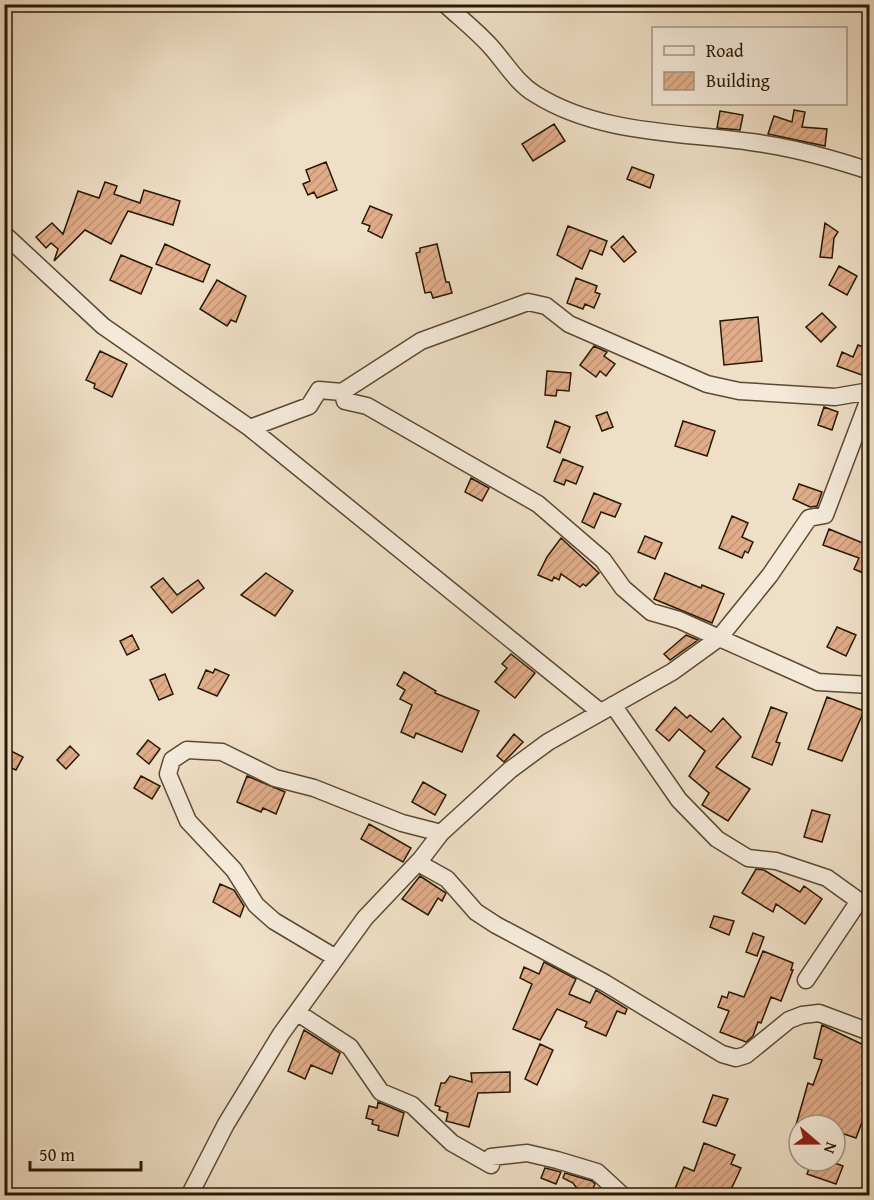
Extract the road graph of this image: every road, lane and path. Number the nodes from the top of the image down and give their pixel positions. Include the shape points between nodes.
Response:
1 (445, 4) edge
2 (870, 171) edge
3 (4, 234) edge
4 (870, 391) edge
5 (342, 392) junction
6 (870, 396) edge
7 (250, 428) junction
8 (719, 638) junction
9 (870, 685) edge
10 (606, 708) junction
11 (441, 833) junction
12 (422, 860) junction
13 (864, 901) edge
14 (336, 958) junction
15 (806, 980) dead end
16 (298, 1013) junction
17 (870, 1032) edge
18 (189, 1196) edge
19 (623, 1196) edge

1 - 2 street via 532,93 572,111 667,134 778,146
3 - 7 street via 118,338
4 - 5 street via 835,398 707,384 576,327 546,306 528,303 421,341
5 - 7 street via 319,390 309,406
5 - 8 street via 345,401 367,406 538,504 603,560 623,588 651,612
6 - 8 street via 825,515 809,518 777,566
7 - 10 street
8 - 9 street via 818,682
8 - 10 street via 672,672
10 - 11 street via 510,770
10 - 13 street via 679,800 717,839 748,858 776,861 827,878
11 - 12 street
11 - 14 street via 275,778 222,752 187,750 172,760 168,774 188,821 234,870 256,905 274,921
12 - 14 street via 382,898
12 - 17 street via 422,865 447,879 476,912 722,1054 736,1058 746,1055 789,1020 802,1015 819,1013
13 - 15 street
14 - 16 street
16 - 18 street via 226,1124
16 - 19 street via 350,1047 381,1092 412,1105 452,1143 483,1162 491,1165 491,1157 504,1154 541,1156 597,1172

